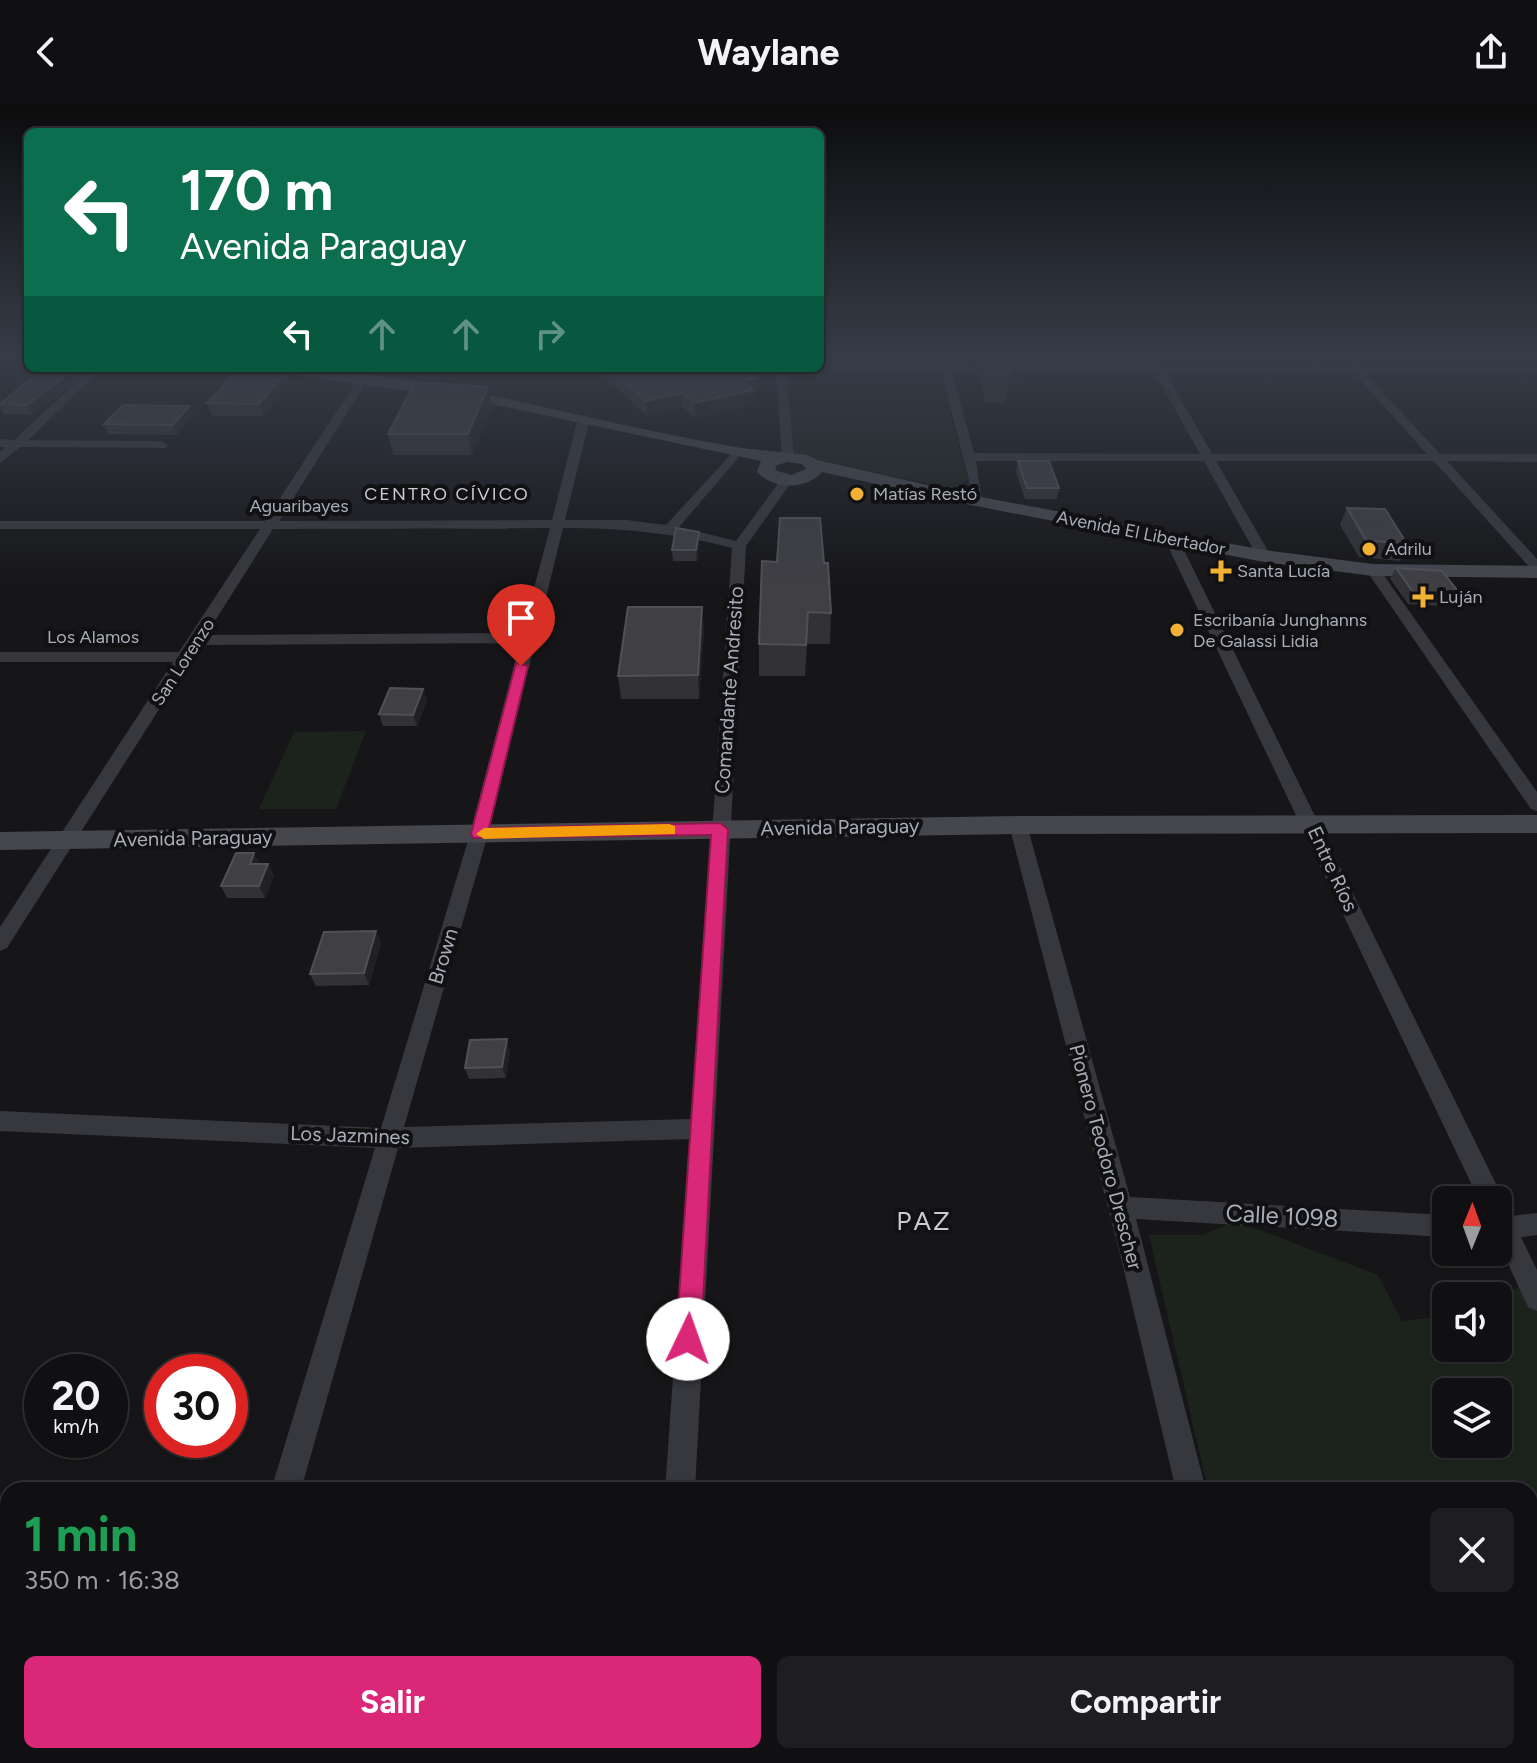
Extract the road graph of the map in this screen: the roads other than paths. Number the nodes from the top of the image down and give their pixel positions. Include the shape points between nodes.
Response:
1 (27, 433) edge
2 (329, 433) edge
3 (580, 433) edge
4 (649, 433) edge
5 (778, 433) edge
6 (962, 433) edge
7 (1193, 433) edge
8 (1413, 433) edge
9 (18, 442) junction
10 (0, 443) edge
11 (162, 445) dead end
12 (731, 453) junction
13 (968, 457) junction
14 (1206, 458) junction
15 (1435, 458) junction
16 (1537, 458) edge
17 (0, 459) edge
18 (777, 462) junction
19 (813, 470) junction
20 (787, 480) junction
21 (976, 501) junction
22 (271, 524) junction
23 (555, 524) junction
24 (0, 525) edge
25 (669, 530) junction
26 (1172, 540) junction
27 (739, 546) junction
28 (1264, 556) junction
29 (1537, 569) edge
30 (1373, 570) junction
31 (528, 638) junction
32 (198, 640) junction
33 (0, 657) edge
34 (186, 657) junction
35 (1537, 805) edge
36 (1312, 824) junction
37 (1537, 824) edge
38 (1018, 825) junction
39 (720, 829) junction
40 (479, 834) junction
41 (68, 840) junction
42 (0, 841) edge
43 (0, 943) edge
44 (0, 1121) edge
45 (700, 1129) junction
46 (389, 1138) junction
47 (1484, 1186) edge
48 (1118, 1207) junction
49 (1512, 1224) edge
50 (1537, 1224) edge
51 (1432, 1225) edge
52 (1512, 1248) edge
53 (1537, 1298) edge
54 (288, 1482) edge
55 (680, 1482) edge
56 (1189, 1482) edge

1 - 9 street
2 - 22 street, San Lorenzo
3 - 23 street, Brown
4 - 12 main road
5 - 18 street
6 - 13 street
7 - 14 street
8 - 15 street
9 - 10 street
9 - 11 street
9 - 17 street
12 - 18 main road
12 - 25 street
13 - 14 street
13 - 21 street
14 - 15 street
14 - 28 street
15 - 16 street
15 - 29 street
18 - 19 main road
18 - 20 main road
19 - 20 main road
19 - 21 main road, Avenida El Libertador
20 - 27 street
21 - 26 main road, Avenida El Libertador
22 - 23 street, Aguaribayes
22 - 24 street, Aguaribayes
22 - 32 street, San Lorenzo
23 - 25 street, Aguaribayes
23 - 31 street, Brown
25 - 27 street, Aguaribayes
26 - 28 main road, Avenida El Libertador
26 - 36 street, Entre Ríos
27 - 39 street, Comandante Andresito
28 - 30 main road, Avenida El Libertador
29 - 30 main road, Avenida El Libertador
30 - 35 street
31 - 32 street
31 - 40 street, Brown
32 - 34 street, San Lorenzo
33 - 34 street, Los Alamos
34 - 41 street, San Lorenzo
36 - 37 main road, Avenida Paraguay
36 - 38 main road, Avenida Paraguay
36 - 47 street, Entre Ríos
38 - 39 main road, Avenida Paraguay
38 - 48 street, Pionero Teodoro Drescher
39 - 40 main road, Avenida Paraguay
39 - 45 street, Comandante Andresito
40 - 41 main road, Avenida Paraguay
40 - 46 street, Brown
41 - 42 main road, Avenida Paraguay
41 - 43 street, San Lorenzo
44 - 46 street, Los Jazmines
45 - 46 street, Los Jazmines
45 - 55 street, Comandante Andresito
46 - 54 street, Brown
48 - 51 street, Calle 1098
48 - 56 street, Pionero Teodoro Drescher
49 - 50 street
52 - 53 street

